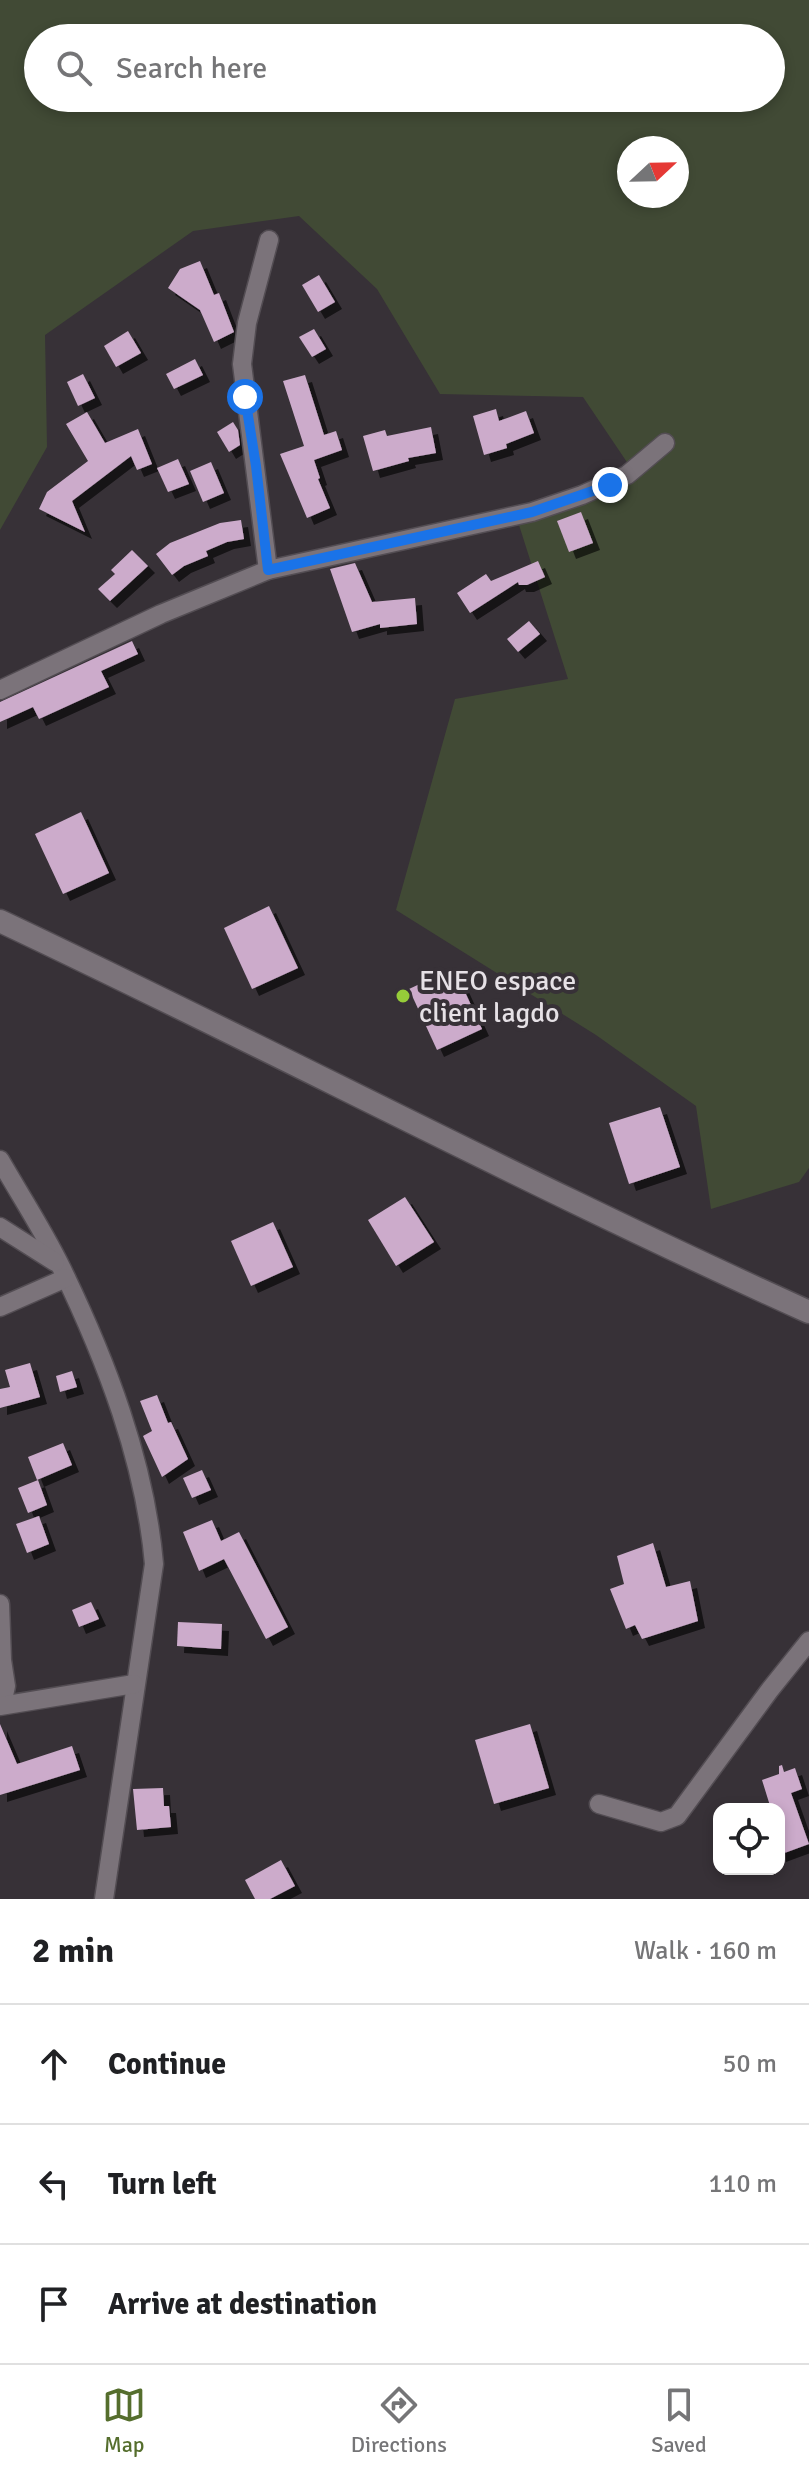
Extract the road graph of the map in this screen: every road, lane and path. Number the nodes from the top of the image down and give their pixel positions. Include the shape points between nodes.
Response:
1 (269, 240) dead end
2 (665, 443) dead end
3 (268, 570) junction
4 (0, 690) edge
5 (0, 921) edge
6 (0, 1160) edge
7 (0, 1227) edge
8 (62, 1271) junction
9 (0, 1307) edge
10 (809, 1312) edge
11 (0, 1604) edge
12 (809, 1641) edge
13 (134, 1684) junction
14 (1, 1706) edge
15 (599, 1804) dead end
16 (104, 1899) edge

1 - 3 street via 242,364
2 - 3 street via 610,485 532,512
3 - 4 street
5 - 10 street via 352,1090 501,1168
6 - 8 street
7 - 8 street
8 - 9 street
8 - 13 street via 119,1403 151,1523 154,1564
11 - 14 street via 6,1686
12 - 15 street via 677,1816 661,1822
13 - 14 street
13 - 16 street

